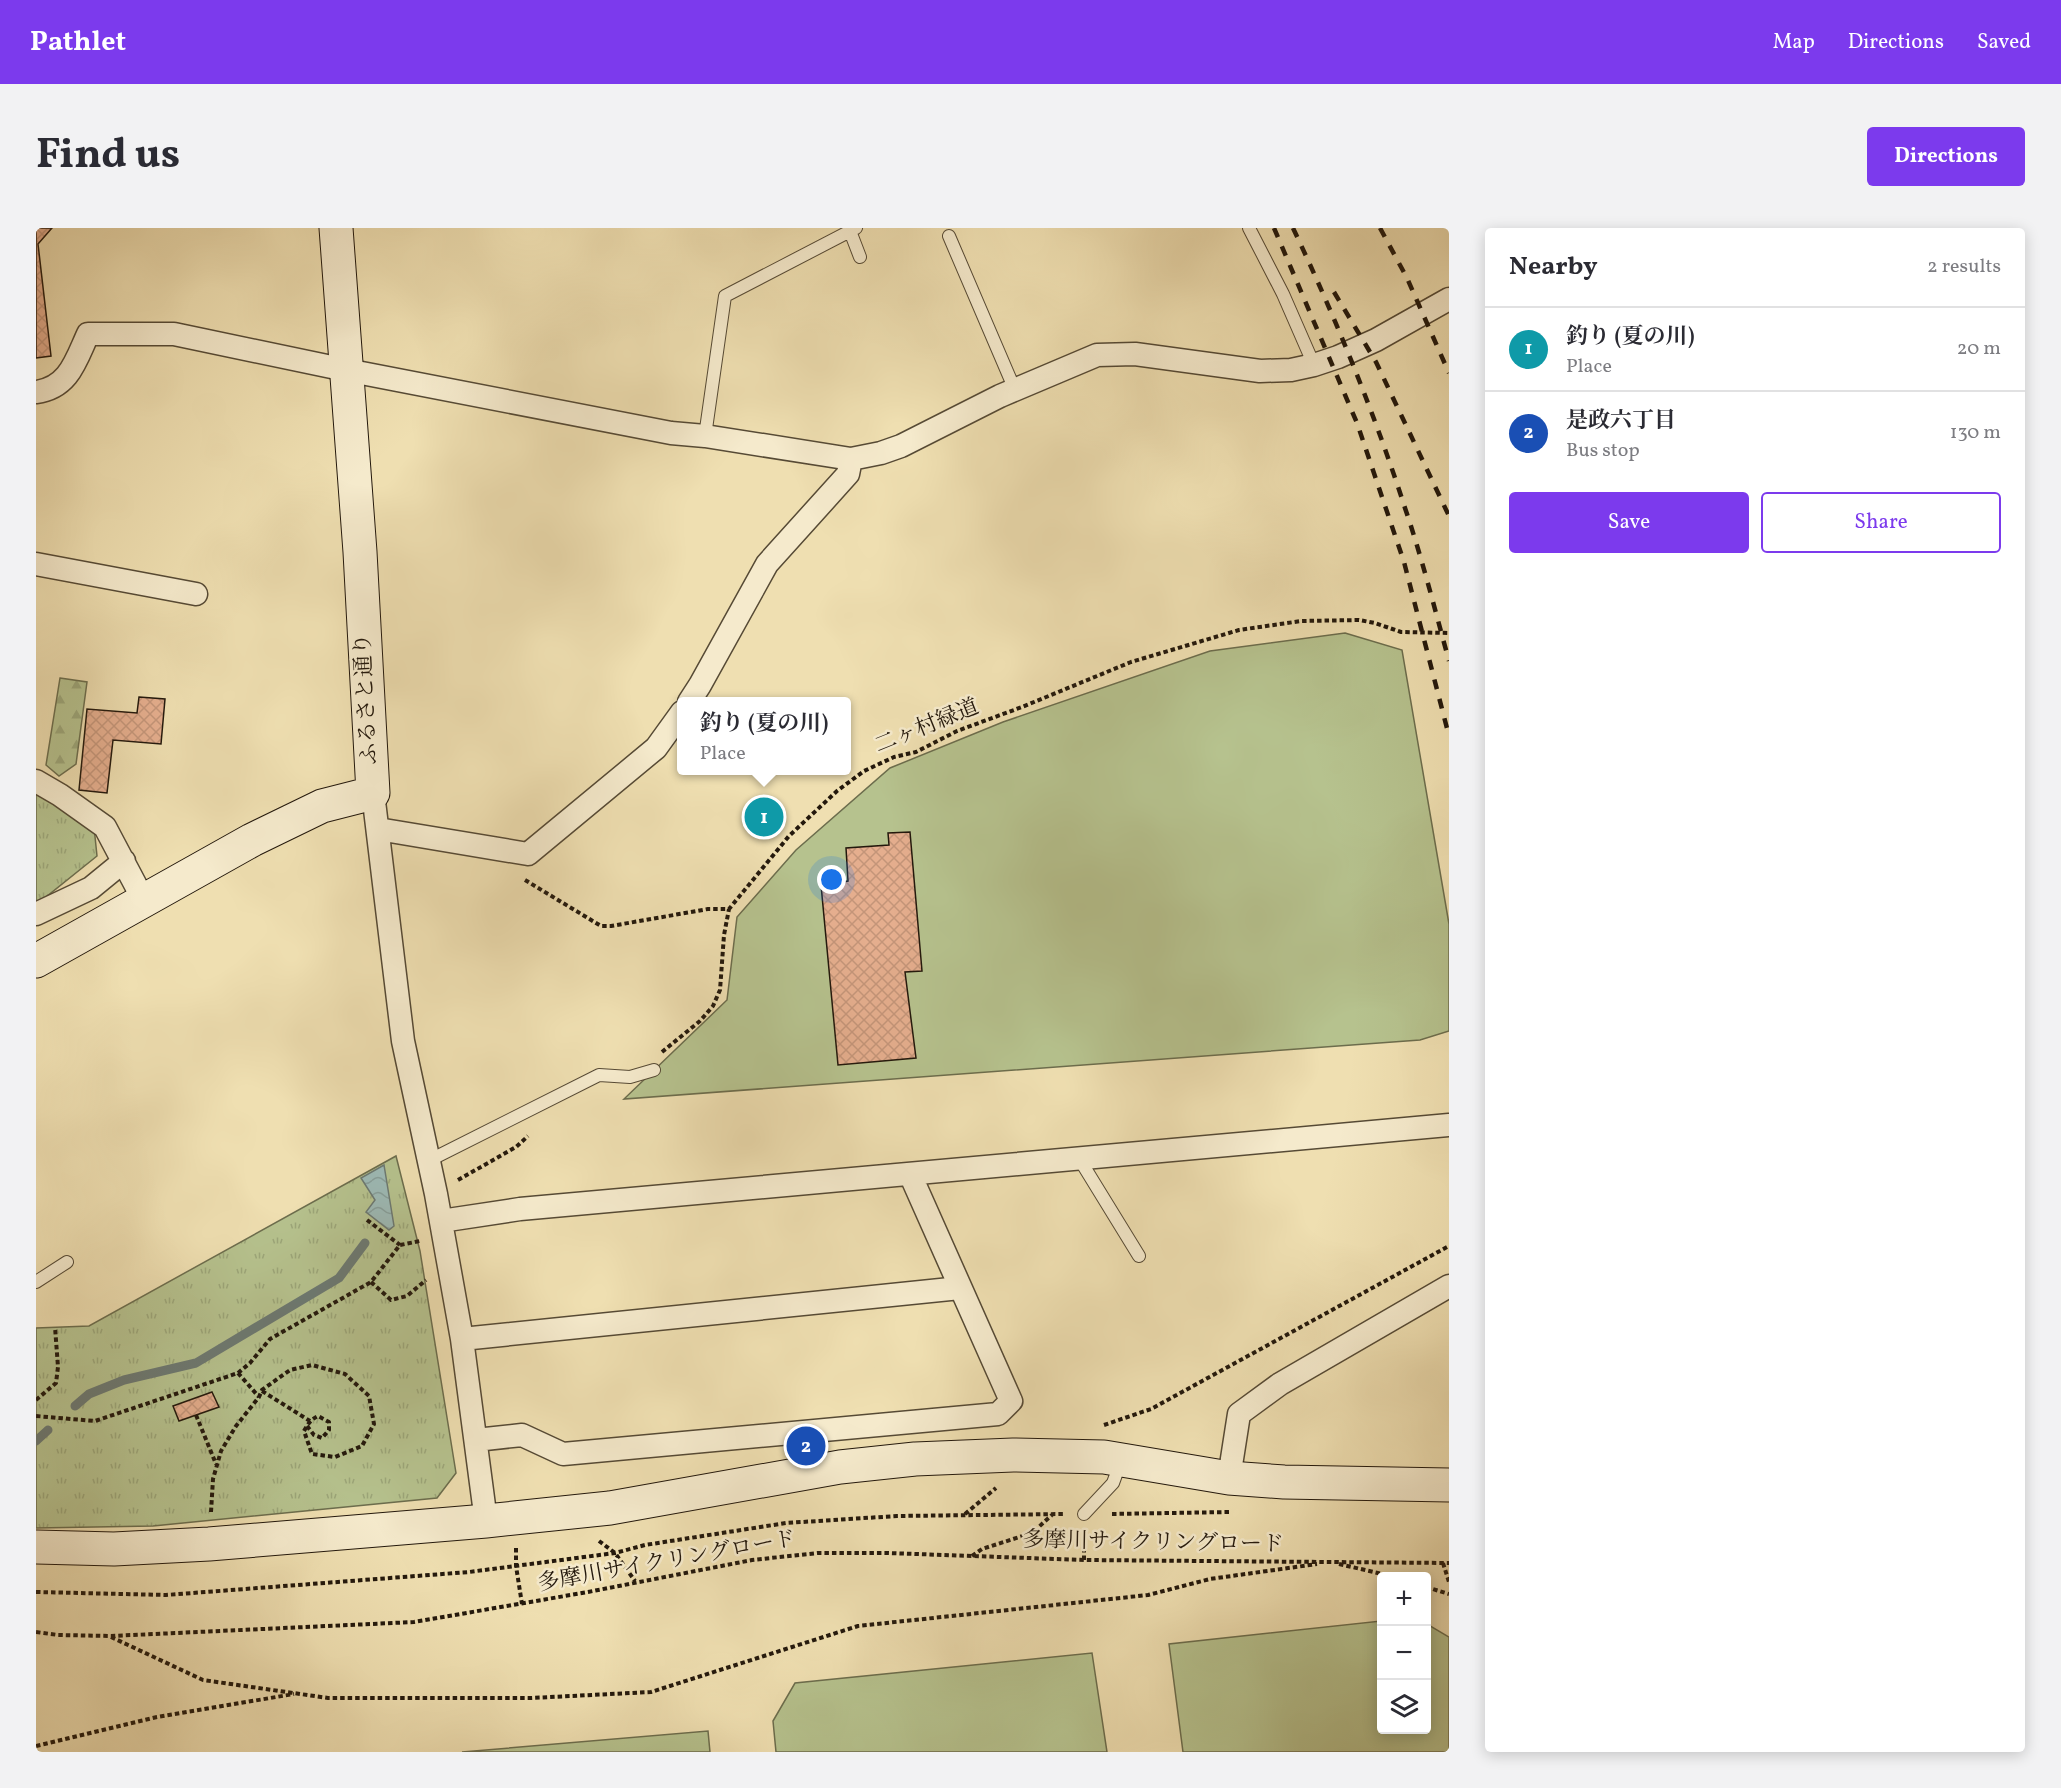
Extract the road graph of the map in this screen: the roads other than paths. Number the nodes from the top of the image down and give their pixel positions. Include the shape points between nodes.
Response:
1 (336, 228) edge
2 (1249, 228) edge
3 (853, 229) edge
4 (949, 236) dead end
5 (860, 257) dead end
6 (1449, 299) edge
7 (1314, 365) junction
8 (346, 370) junction
9 (1015, 390) junction
10 (36, 392) edge
11 (705, 436) junction
12 (851, 459) junction
13 (36, 564) edge
14 (196, 594) dead end
15 (692, 697) edge
16 (677, 718) edge
17 (36, 781) edge
18 (372, 793) junction
19 (378, 829) junction
20 (124, 861) junction
21 (143, 899) junction
22 (36, 914) edge
23 (36, 961) edge
24 (654, 1070) dead end
25 (1449, 1125) edge
26 (1080, 1160) junction
27 (428, 1161) junction
28 (910, 1174) junction
29 (442, 1229) junction
30 (1139, 1256) dead end
31 (67, 1262) dead end
32 (36, 1282) edge
33 (1449, 1286) edge
34 (960, 1288) junction
35 (462, 1339) junction
36 (476, 1440) junction
37 (1122, 1460) junction
38 (1228, 1478) junction
39 (1449, 1485) edge
40 (1084, 1514) road end
41 (486, 1521) junction
42 (36, 1547) edge

1 - 8 street, ふるさと通り
2 - 7 lane
3 - 5 lane
3 - 11 lane via 725,296
4 - 9 lane
6 - 7 street via 1376,340
7 - 9 street via 1260,371 1135,354 1097,355
8 - 10 street via 174,334 88,334 70,374 45,391
8 - 11 street via 671,433
8 - 18 street, ふるさと通り
9 - 12 street via 901,446
11 - 12 street
12 - 15 street via 848,474 767,564
13 - 14 street
16 - 19 street via 656,748 528,854
17 - 20 street via 105,827
18 - 19 street
18 - 21 street, ふるさと通り via 322,806
19 - 27 street via 403,1041
20 - 21 street
20 - 22 street via 91,888
21 - 23 street, ふるさと通り
24 - 27 lane via 630,1077 599,1075
25 - 26 street
26 - 28 street
26 - 30 lane
27 - 29 street
28 - 29 street via 520,1209
28 - 34 street
29 - 35 street
31 - 32 lane
33 - 38 street via 1280,1384 1239,1414
34 - 35 street
34 - 36 street via 1011,1401 998,1414 563,1454 522,1435
35 - 36 street
36 - 41 street
37 - 38 street
37 - 40 lane via 1113,1483
37 - 41 street via 1024,1455 915,1459 828,1469 610,1508
38 - 39 street
41 - 42 street via 209,1544 114,1549

